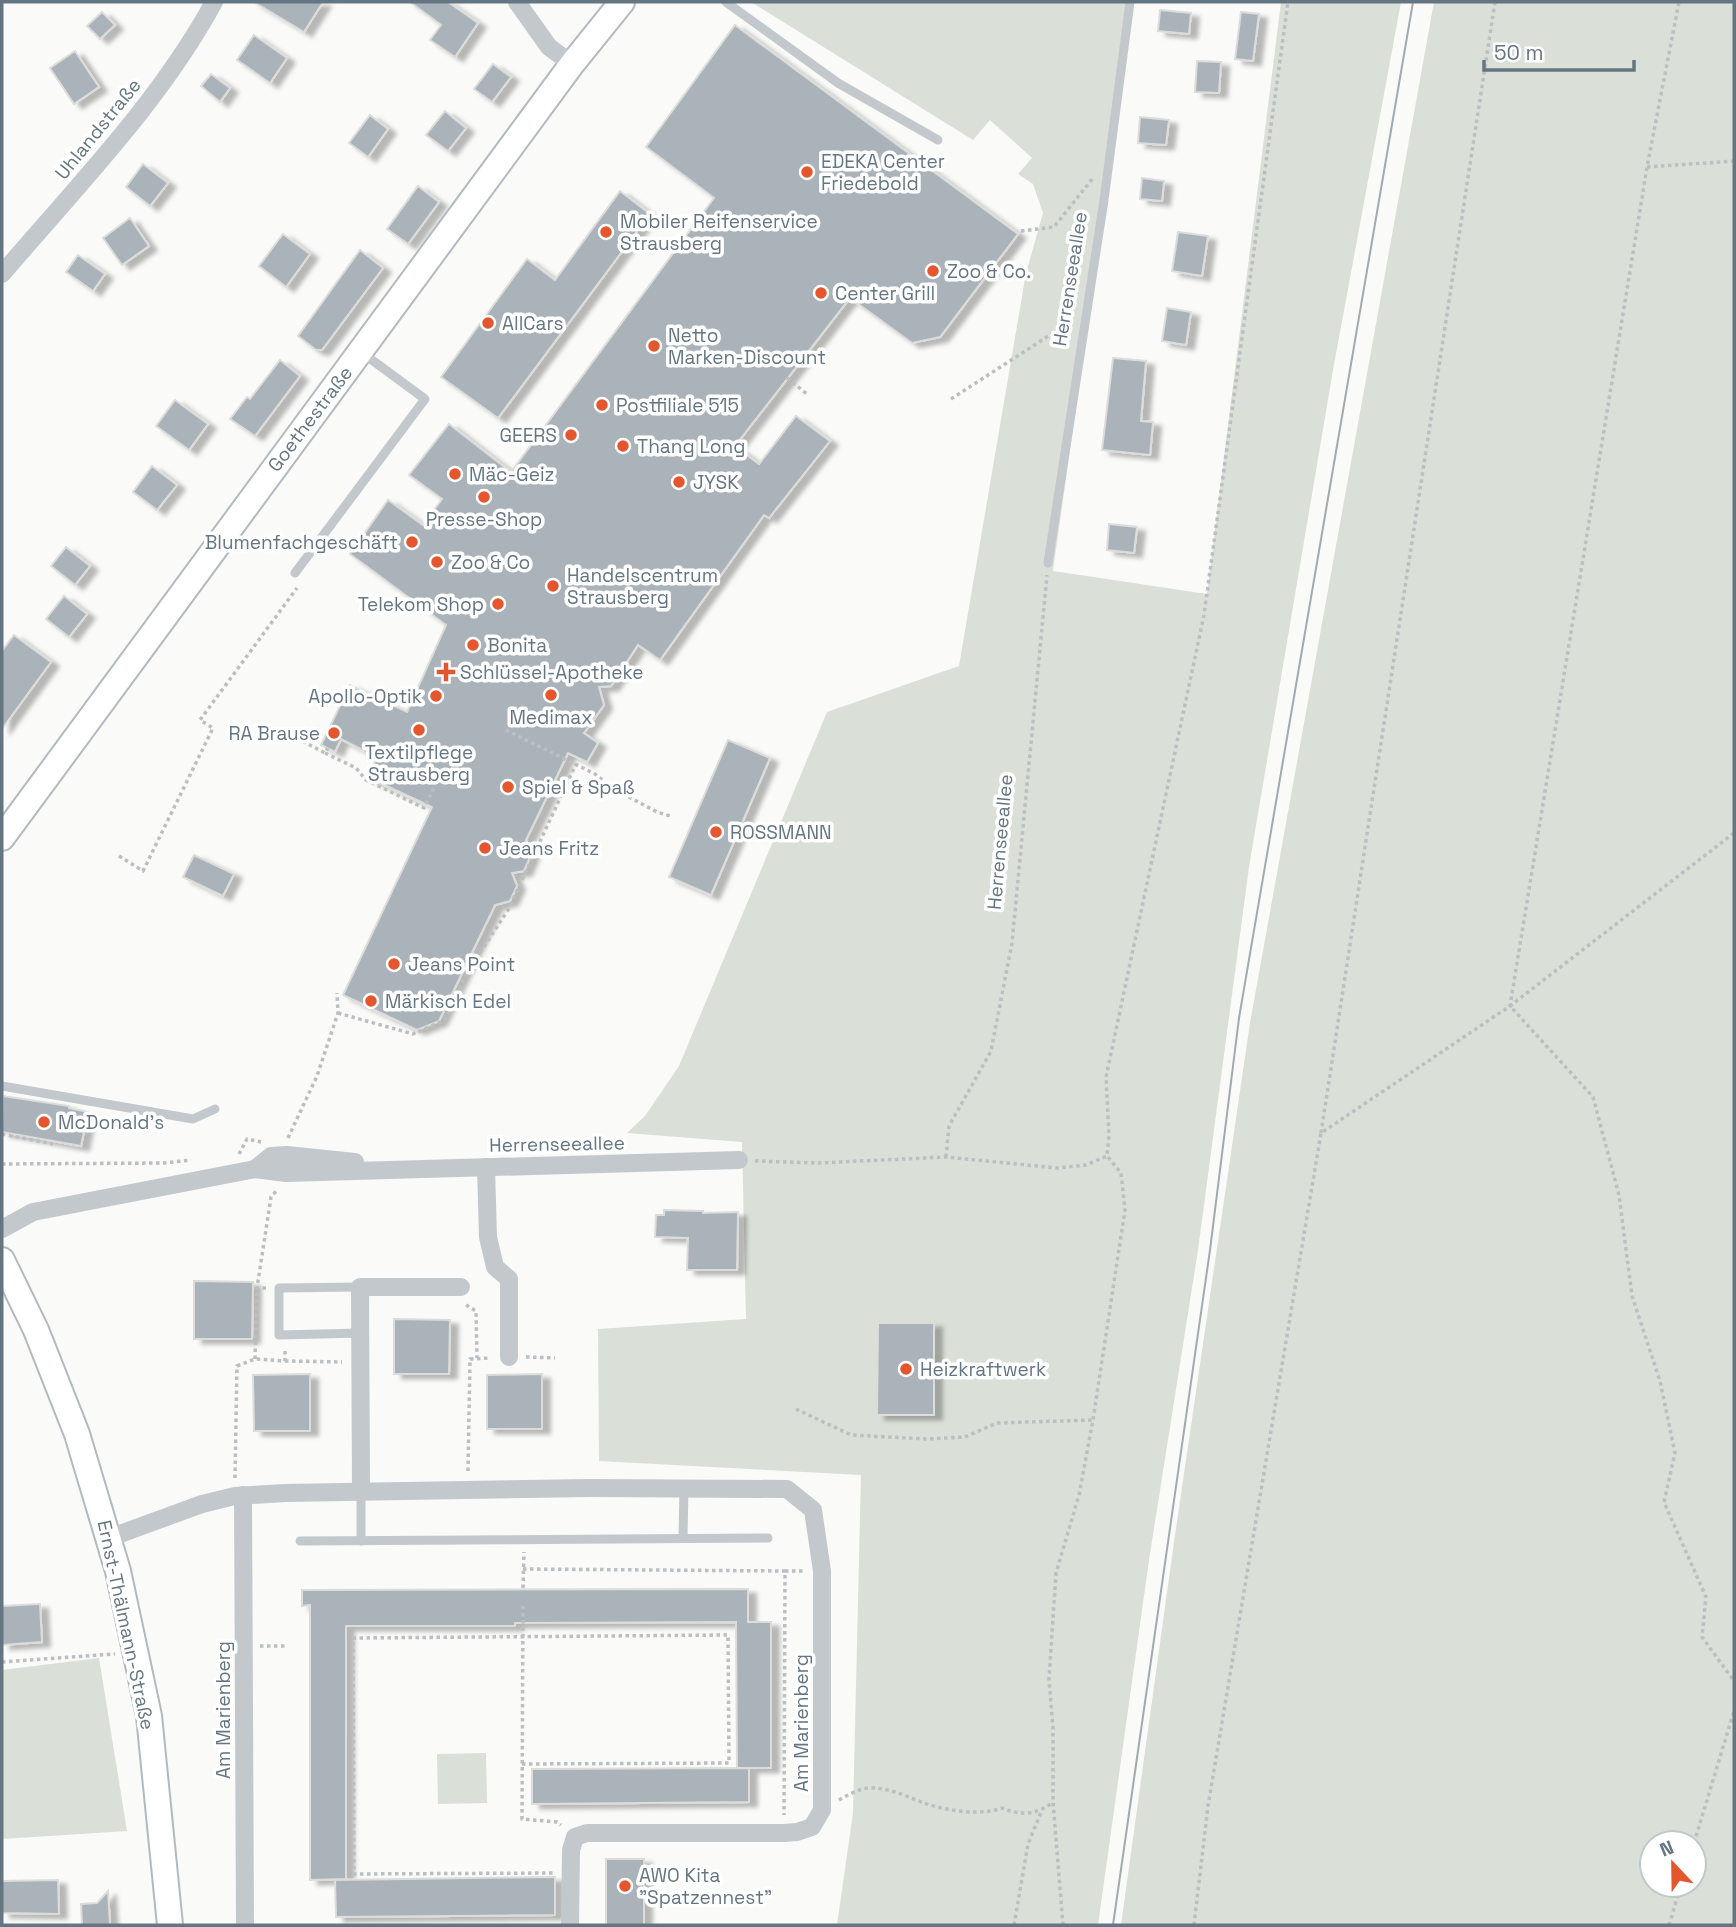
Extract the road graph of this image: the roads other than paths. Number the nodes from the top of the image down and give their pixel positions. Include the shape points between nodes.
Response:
1 (214, 2) edge
2 (517, 2) edge
3 (622, 2) edge
4 (726, 2) edge
5 (1130, 2) edge
6 (572, 64) junction
7 (937, 140) dead end
8 (2, 274) edge
9 (360, 351) junction
10 (1048, 564) road end
11 (295, 573) dead end
12 (2, 838) edge
13 (2, 1086) edge
14 (215, 1109) dead end
15 (739, 1160) road end
16 (486, 1167) junction
17 (2, 1229) edge
18 (2, 1260) edge
19 (360, 1287) junction
20 (461, 1296) road end
21 (362, 1333) junction
22 (509, 1357) road end
23 (684, 1487) junction
24 (239, 1489) junction
25 (361, 1490) junction
26 (109, 1538) junction
27 (683, 1538) junction
28 (768, 1538) dead end
29 (300, 1541) dead end
30 (361, 1541) junction
31 (170, 1925) edge
32 (245, 1925) edge
33 (570, 1925) edge

1 - 8 street, Uhlandstraße via 161,85
2 - 6 street via 549,47
3 - 6 street, Goethestraße
4 - 7 lane via 838,83
5 - 10 lane, Herrenseeallee
6 - 9 street, Goethestraße
9 - 11 lane via 425,399
9 - 12 street, Goethestraße
13 - 14 lane via 193,1119
15 - 16 street, Herrenseeallee
16 - 17 street, Herrenseeallee via 286,1164 271,1156 255,1169 33,1212
16 - 22 street via 488,1237 495,1266 509,1279
18 - 26 street, Ernst-Thälmann-Straße via 70,1415
19 - 20 street
19 - 21 street
19 - 21 lane via 279,1288 279,1335
21 - 25 street
23 - 25 street, Am Marienberg
23 - 27 lane
23 - 33 street, Am Marienberg via 788,1489 813,1510 822,1572 822,1810 812,1827 797,1832 587,1833 576,1837 570,1850
24 - 25 street, Am Marienberg
24 - 26 street, Am Marienberg
24 - 32 street, Am Marienberg
25 - 30 lane
26 - 31 street, Ernst-Thälmann-Straße via 149,1716
27 - 28 lane
27 - 30 lane
29 - 30 lane

